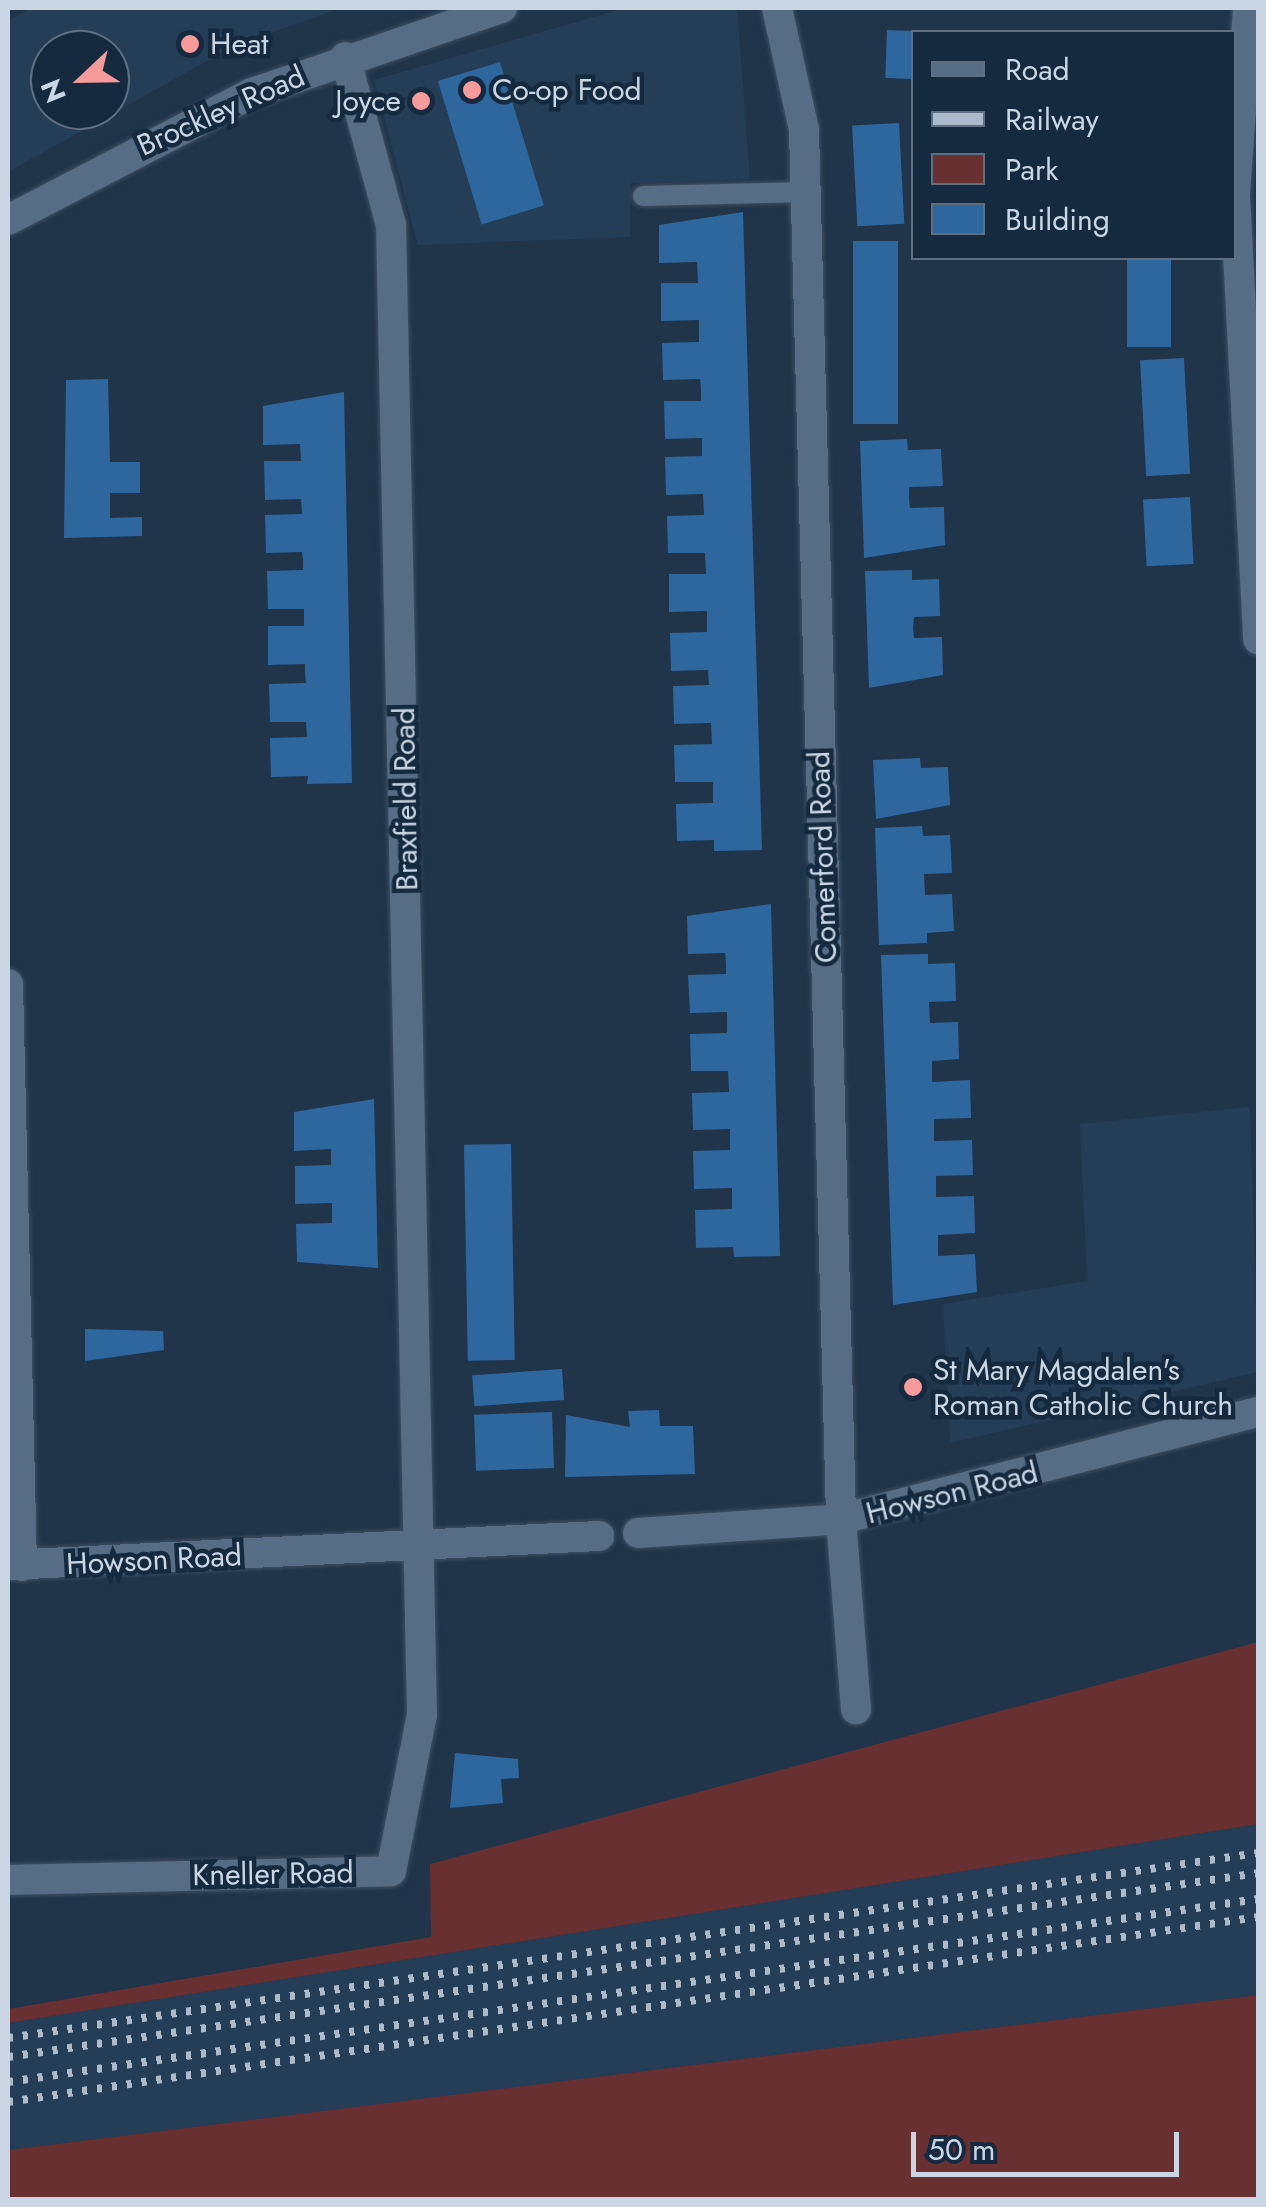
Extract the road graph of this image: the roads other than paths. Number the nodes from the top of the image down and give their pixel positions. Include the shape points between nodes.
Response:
1 (502, 8) edge
2 (777, 8) edge
3 (1248, 8) edge
4 (345, 57) junction
5 (1238, 102) edge
6 (1236, 165) edge
7 (806, 192) junction
8 (644, 196) dead end
9 (1236, 215) edge
10 (8, 220) edge
11 (1258, 639) edge
12 (8, 984) edge
13 (12, 1379) edge
14 (1258, 1412) edge
15 (842, 1520) junction
16 (638, 1533) joint
17 (599, 1536) joint
18 (419, 1547) junction
19 (15, 1566) edge
20 (856, 1709) dead end
21 (8, 1880) edge

1 - 4 street, Brockley Road
2 - 7 street, Comerford Road via 804,130
3 - 5 street
4 - 10 street, Brockley Road via 161,133
4 - 18 street, Braxfield Road via 391,225
5 - 6 street
7 - 8 lane
7 - 15 street, Comerford Road
9 - 11 street
12 - 13 street
13 - 19 street
14 - 15 street, Howson Road
15 - 16 street, Howson Road
15 - 20 street, Comerford Road
16 - 17 lane
17 - 18 street, Howson Road
18 - 19 street, Howson Road
18 - 21 street, Kneller Road via 422,1715 391,1871

